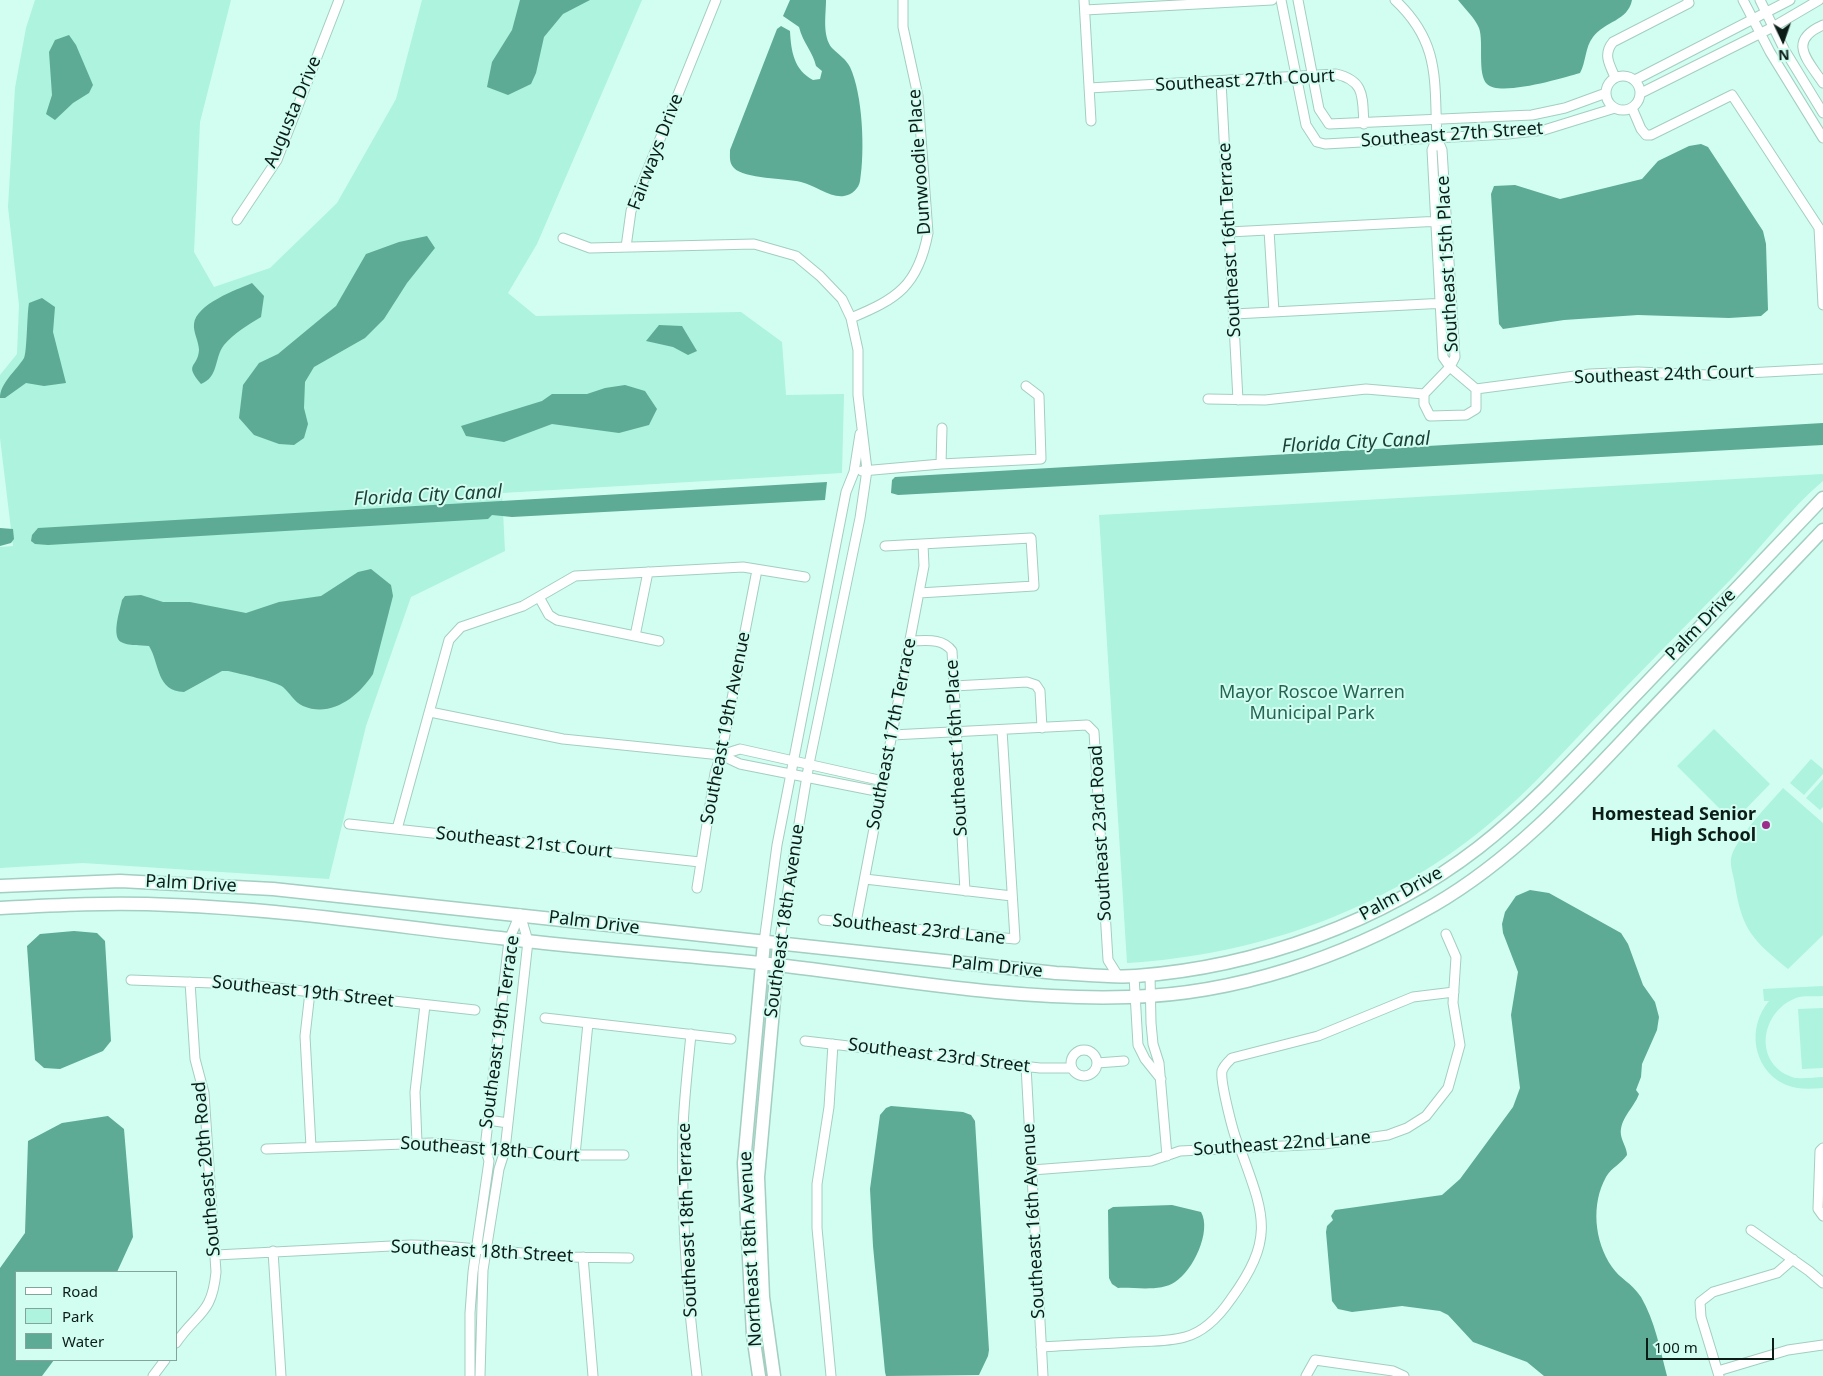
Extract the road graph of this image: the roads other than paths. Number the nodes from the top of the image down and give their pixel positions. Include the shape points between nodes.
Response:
1 (338, 0) edge
2 (716, 0) edge
3 (903, 0) edge
4 (1084, 0) edge
5 (1272, 0) edge
6 (1281, 0) edge
7 (1298, 0) edge
8 (1395, 0) edge
9 (1688, 0) edge
10 (1744, 0) edge
11 (1760, 0) edge
12 (1790, 0) edge
13 (1819, 0) edge
14 (1085, 10) junction
15 (1765, 12) junction
16 (1753, 18) junction
17 (1823, 24) edge
18 (1773, 27) junction
19 (1760, 33) junction
20 (1652, 71) junction
21 (1313, 76) junction
22 (1296, 77) junction
23 (1615, 77) junction
24 (1635, 80) junction
25 (1221, 81) junction
26 (1823, 82) edge
27 (1659, 84) junction
28 (1089, 88) junction
29 (1606, 93) junction
30 (1641, 93) junction
31 (1615, 108) junction
32 (1632, 108) junction
33 (1823, 113) edge
34 (1436, 120) junction
35 (1091, 121) dead end
36 (1364, 124) junction
37 (1437, 138) junction
38 (1823, 138) edge
39 (237, 220) dead end
40 (1446, 221) junction
41 (1436, 222) junction
42 (1269, 230) junction
43 (1821, 231) edge
44 (1229, 232) junction
45 (564, 238) dead end
46 (626, 247) junction
47 (1452, 302) junction
48 (1440, 303) junction
49 (1823, 306) edge
50 (1274, 312) junction
51 (1234, 314) junction
52 (851, 318) junction
53 (1450, 367) junction
54 (1823, 368) edge
55 (1026, 386) dead end
56 (1476, 388) junction
57 (1424, 394) junction
58 (1208, 399) dead end
59 (1238, 400) junction
60 (862, 425) junction
61 (942, 428) dead end
62 (941, 464) junction
63 (867, 470) junction
64 (854, 472) junction
65 (1823, 498) edge
66 (1823, 530) edge
67 (923, 544) junction
68 (884, 546) dead end
69 (757, 570) junction
70 (648, 572) junction
71 (805, 577) dead end
72 (919, 593) junction
73 (539, 597) junction
74 (635, 636) junction
75 (659, 641) dead end
76 (910, 641) junction
77 (954, 686) junction
78 (430, 712) junction
79 (1042, 728) junction
80 (1002, 730) junction
81 (956, 732) junction
82 (892, 735) junction
83 (721, 755) junction
84 (794, 761) junction
85 (809, 764) junction
86 (791, 774) junction
87 (806, 777) junction
88 (883, 781) junction
89 (881, 792) junction
90 (349, 824) dead end
91 (398, 829) junction
92 (700, 862) junction
93 (865, 879) junction
94 (0, 886) edge
95 (697, 888) dead end
96 (965, 890) junction
97 (1012, 896) junction
98 (0, 908) edge
99 (520, 914) junction
100 (823, 920) dead end
101 (856, 923) junction
102 (1446, 934) dead end
103 (509, 940) junction
104 (528, 942) junction
105 (764, 942) junction
106 (779, 944) junction
107 (1108, 960) junction
108 (762, 964) junction
109 (776, 966) junction
110 (1150, 974) junction
111 (1099, 975) junction
112 (1118, 976) junction
113 (1134, 976) junction
114 (131, 980) dead end
115 (190, 982) junction
116 (310, 992) junction
117 (1454, 992) junction
118 (1150, 996) junction
119 (1135, 997) junction
120 (424, 1004) junction
121 (475, 1010) dead end
122 (545, 1018) dead end
123 (588, 1023) junction
124 (692, 1034) junction
125 (731, 1039) dead end
126 (805, 1041) dead end
127 (833, 1044) junction
128 (1124, 1061) dead end
129 (1097, 1063) junction
130 (1026, 1066) junction
131 (1072, 1068) junction
132 (1161, 1079) junction
133 (488, 1120) junction
134 (508, 1123) junction
135 (417, 1143) junction
136 (311, 1147) junction
137 (485, 1148) junction
138 (1240, 1148) junction
139 (1823, 1148) edge
140 (266, 1150) dead end
141 (505, 1150) junction
142 (575, 1155) junction
143 (624, 1155) dead end
144 (1167, 1156) junction
145 (1032, 1170) junction
146 (1823, 1216) edge
147 (1751, 1230) dead end
148 (476, 1249) junction
149 (486, 1250) junction
150 (273, 1252) junction
151 (216, 1255) junction
152 (583, 1258) junction
153 (629, 1258) dead end
154 (1794, 1259) junction
155 (1823, 1283) edge
156 (178, 1341) edge
157 (1823, 1345) edge
158 (1041, 1347) junction
159 (164, 1361) edge
160 (1718, 1374) edge
161 (154, 1376) edge
162 (281, 1376) edge
163 (470, 1376) edge
164 (480, 1376) edge
165 (587, 1376) edge
166 (593, 1376) edge
167 (697, 1376) edge
168 (759, 1376) edge
169 (774, 1376) edge
170 (832, 1376) edge
171 (1043, 1376) edge
172 (1306, 1376) edge
173 (1404, 1376) edge

1 - 39 street, Augusta Drive via 276,160
2 - 46 street, Fairways Drive via 631,210
3 - 52 street, Dunwoodie Place via 903,28 918,96 928,233 909,284 884,304
4 - 14 street
5 - 14 street
6 - 22 street
7 - 21 street
8 - 34 street via 1417,25 1432,56
9 - 23 street via 1689,3 1613,42 1608,48 1607,59
10 - 16 street
11 - 15 street
12 - 15 street
13 - 18 street
14 - 28 street
15 - 16 street
15 - 18 street
16 - 19 street
16 - 20 street
17 - 26 street via 1810,30 1803,38 1802,47
18 - 19 street
18 - 33 street
19 - 27 street
19 - 38 street
20 - 24 street
20 - 27 street
21 - 22 street, Southeast 27th Court
21 - 36 street, Southeast 27th Street via 1320,109 1329,124
21 - 36 street, Southeast 27th Court via 1336,74 1355,82 1360,90
22 - 25 street, Southeast 27th Court
22 - 37 street, Southeast 27th Street via 1306,125 1317,142
23 - 24 street via 1626,75
23 - 29 street via 1608,84
24 - 30 street
25 - 28 street, Southeast 27th Court
25 - 44 street, Southeast 16th Terrace
27 - 30 street
28 - 35 street
29 - 31 street
29 - 34 street, Southeast 27th Street via 1565,108 1532,115
30 - 32 street
31 - 32 street
31 - 37 street, Southeast 27th Street via 1544,130
32 - 43 street via 1641,129 1646,135 1651,135 1732,94
34 - 36 street, Southeast 27th Street
34 - 37 street
37 - 40 street, Southeast 15th Place via 1442,150
37 - 41 street, Southeast 15th Place via 1432,150
40 - 41 street
40 - 47 street, Southeast 15th Place
41 - 42 street
41 - 48 street, Southeast 15th Place
42 - 44 street
42 - 50 street
43 - 49 street
44 - 51 street, Southeast 16th Terrace
45 - 46 street via 590,248
46 - 52 street via 754,244 796,256 842,299
47 - 48 street
47 - 53 street, Southeast 15th Place via 1455,357
48 - 50 street
48 - 53 street, Southeast 15th Place via 1443,357
50 - 51 street
51 - 59 street, Southeast 16th Terrace
52 - 60 street via 858,350
53 - 56 street
53 - 57 street
54 - 56 street, Southeast 24th Court via 1708,375 1590,374
55 - 62 street via 1038,396 1040,459
56 - 57 street via 1476,409 1466,415 1430,416 1424,404
57 - 59 street via 1366,389
58 - 59 street
60 - 63 street
60 - 64 street
61 - 62 street
62 - 63 street
63 - 64 street
63 - 85 street, Southeast 18th Avenue
64 - 84 street, Southeast 18th Avenue via 846,492
65 - 110 main road, Palm Drive via 1542,792 1478,848 1424,884 1325,934 1242,958
66 - 118 main road, Palm Drive via 1559,807 1486,871 1434,904 1336,953 1262,978
67 - 68 street
67 - 72 street, Southeast 17th Terrace via 924,566
67 - 72 street via 1030,538 1034,586
69 - 70 street via 743,567
69 - 71 street
69 - 83 street, Southeast 19th Avenue
70 - 73 street via 575,576
70 - 74 street
72 - 76 street, Southeast 17th Terrace
73 - 74 street via 549,615 557,620
73 - 78 street via 523,606 461,627 449,640
74 - 75 street
76 - 77 street, Southeast 16th Place via 947,644 952,650
76 - 82 street, Southeast 17th Terrace
77 - 79 street via 1028,682 1036,685 1040,691
77 - 81 street, Southeast 16th Place
78 - 83 street via 563,739
78 - 91 street
79 - 80 street, Southeast 23rd Road
79 - 107 street, Southeast 23rd Road via 1087,725 1094,732
80 - 81 street, Southeast 23rd Road
80 - 97 street
81 - 82 street, Southeast 23rd Road
81 - 96 street, Southeast 16th Place
82 - 88 street, Southeast 17th Terrace
83 - 84 street via 740,749
83 - 86 street via 740,764
83 - 92 street, Southeast 19th Avenue
84 - 85 street
84 - 86 street, Southeast 18th Avenue
85 - 87 street, Southeast 18th Avenue
85 - 88 street
86 - 87 street
86 - 105 street, Southeast 18th Avenue via 777,845
87 - 89 street
87 - 106 street, Southeast 18th Avenue
88 - 89 street, Southeast 17th Terrace
89 - 93 street, Southeast 17th Terrace
90 - 91 street, Southeast 21st Court
91 - 92 street, Southeast 21st Court
92 - 95 street, Southeast 19th Avenue
93 - 96 street
93 - 101 street, Southeast 17th Terrace
94 - 99 main road, Palm Drive via 167,882 274,889
96 - 97 street
97 - 101 street, Southeast 23rd Lane via 1015,940
98 - 103 main road, Palm Drive via 169,904
99 - 103 street, Southeast 19th Terrace
99 - 104 street, Southeast 19th Terrace
99 - 105 main road, Palm Drive
100 - 101 street, Southeast 23rd Lane
102 - 117 street, Southeast 22nd Lane via 1456,958
103 - 104 main road, Palm Drive
103 - 133 street, Southeast 19th Terrace
104 - 108 main road, Palm Drive
104 - 134 street, Southeast 19th Terrace
105 - 106 main road, Palm Drive
105 - 108 main road, Northeast 18th Avenue
106 - 109 main road, Southeast 18th Avenue
106 - 111 main road, Palm Drive via 997,968
107 - 111 street
107 - 112 street, Southeast 23rd Road
108 - 109 main road, Palm Drive
108 - 168 main road, Northeast 18th Avenue via 744,1163 753,1335
109 - 119 main road, Palm Drive via 996,992
109 - 169 main road, Southeast 18th Avenue via 758,1177 763,1297
110 - 113 main road, Palm Drive
110 - 118 street
111 - 112 main road, Palm Drive
112 - 113 main road, Palm Drive
113 - 119 street
114 - 115 street, Southeast 19th Street
115 - 116 street, Southeast 19th Street
115 - 151 street, Southeast 20th Road via 195,1059 204,1093
116 - 120 street, Southeast 19th Street
116 - 136 street via 305,1044
117 - 138 street, Southeast 22nd Lane via 1460,1045 1454,1072 1448,1088 1426,1116 1388,1135 1324,1144
117 - 138 street via 1413,997 1318,1036 1232,1058 1222,1070 1222,1081 1234,1139
118 - 119 main road, Palm Drive
118 - 132 street via 1153,1044
119 - 132 street via 1138,1045
120 - 121 street, Southeast 19th Street
120 - 135 street via 415,1092
122 - 123 street
123 - 124 street
123 - 142 street
124 - 125 street
124 - 167 street, Southeast 18th Terrace via 683,1163 686,1258
126 - 127 street, Southeast 23rd Street
127 - 130 street, Southeast 23rd Street
127 - 170 street via 829,1107 817,1184
128 - 129 street
129 - 131 street via 1094,1070 1084,1076
129 - 131 street via 1094,1055 1082,1051 1072,1059
130 - 131 street, Southeast 23rd Street
130 - 145 street, Southeast 16th Avenue
132 - 144 street
133 - 134 street
133 - 137 street, Southeast 19th Terrace
134 - 141 street, Southeast 19th Terrace
135 - 136 street, Southeast 18th Court
135 - 137 street, Southeast 18th Court
136 - 140 street, Southeast 18th Court
137 - 141 street, Southeast 18th Court
137 - 148 street, Southeast 19th Terrace via 488,1174
138 - 144 street, Southeast 22nd Lane via 1180,1151
138 - 158 street via 1261,1211 1260,1249 1249,1274 1221,1313 1186,1337
139 - 146 street via 1820,1151 1818,1209
141 - 142 street, Southeast 18th Court
141 - 149 street, Southeast 19th Terrace
142 - 143 street, Southeast 18th Court
144 - 145 street, Southeast 22nd Lane via 1151,1162
145 - 158 street, Southeast 16th Avenue
147 - 154 street
148 - 149 street, Southeast 18th Street
148 - 150 street, Southeast 18th Street via 376,1246
148 - 163 street, Southeast 19th Terrace via 470,1313
149 - 152 street, Southeast 18th Street
149 - 164 street, Southeast 19th Terrace via 480,1302
150 - 151 street, Southeast 18th Street
150 - 162 street
151 - 156 street, Southeast 20th Road via 214,1292 201,1316
152 - 153 street, Southeast 18th Street
152 - 166 street
154 - 155 street
154 - 160 street via 1777,1272 1713,1292 1700,1302
157 - 160 street via 1788,1350
158 - 171 street, Southeast 16th Avenue
159 - 161 street
165 - 166 street
172 - 173 street via 1315,1360 1393,1371

